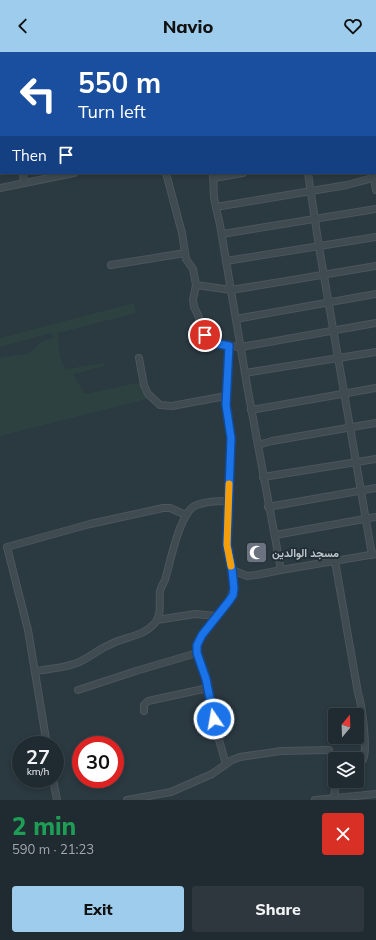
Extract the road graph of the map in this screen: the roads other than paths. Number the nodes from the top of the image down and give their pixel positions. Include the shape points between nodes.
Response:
1 (23, 174) edge
2 (166, 174) edge
3 (228, 174) edge
4 (308, 174) edge
5 (375, 174) edge
6 (55, 175) edge
7 (213, 175) edge
8 (24, 183) junction
9 (0, 188) edge
10 (311, 190) junction
11 (376, 190) edge
12 (216, 207) junction
13 (376, 209) edge
14 (315, 219) junction
15 (222, 234) junction
16 (376, 237) edge
17 (319, 247) junction
18 (185, 253) junction
19 (226, 261) junction
20 (111, 265) dead end
21 (376, 266) edge
22 (324, 274) junction
23 (196, 285) junction
24 (231, 290) junction
25 (376, 294) edge
26 (329, 302) junction
27 (236, 319) junction
28 (376, 323) edge
29 (334, 330) junction
30 (229, 346) junction
31 (241, 347) junction
32 (376, 352) edge
33 (139, 358) dead end
34 (339, 358) junction
35 (245, 373) junction
36 (376, 388) edge
37 (344, 393) junction
38 (226, 396) junction
39 (252, 410) junction
40 (376, 423) edge
41 (350, 427) junction
42 (258, 445) junction
43 (376, 460) edge
44 (356, 463) junction
45 (263, 477) junction
46 (376, 488) edge
47 (361, 491) junction
48 (229, 500) junction
49 (268, 507) junction
50 (186, 515) junction
51 (376, 517) edge
52 (366, 519) junction
53 (274, 535) junction
54 (374, 555) edge
55 (335, 561) junction
56 (232, 570) junction
57 (281, 570) junction
58 (217, 616) junction
59 (157, 620) junction
60 (197, 653) junction
61 (36, 670) junction
62 (208, 688) junction
63 (78, 690) dead end
64 (144, 711) dead end
65 (46, 736) edge
66 (329, 750) dead end
67 (364, 756) edge
68 (226, 764) junction
69 (55, 788) edge
70 (335, 788) edge
71 (170, 792) junction
72 (374, 794) edge
73 (334, 798) junction
74 (57, 800) edge
75 (127, 800) edge
76 (171, 800) edge
77 (315, 800) edge
78 (368, 800) edge

1 - 8 street
2 - 18 street
3 - 7 street
4 - 10 street
5 - 10 street via 347,185
5 - 11 street
6 - 8 street
7 - 12 street
8 - 9 street
10 - 12 street
10 - 14 street
12 - 15 street
13 - 14 street
14 - 15 street
14 - 17 street
15 - 19 street
16 - 17 street
17 - 19 street
17 - 22 street
18 - 20 street
18 - 23 street via 193,269
19 - 24 street
21 - 22 street
22 - 24 street
22 - 26 street
23 - 24 street
23 - 30 street via 194,306 205,335 214,343
24 - 27 street
25 - 26 street
26 - 27 street
26 - 29 street
27 - 31 street
28 - 29 street
29 - 31 street
29 - 34 street
30 - 31 street
30 - 38 street
31 - 35 street
32 - 34 street
33 - 38 street via 148,394 160,405 172,406
34 - 35 street
34 - 37 street
35 - 39 street
36 - 37 street
37 - 39 street
37 - 41 street
38 - 48 street via 231,438
39 - 42 street
40 - 41 street
41 - 42 street
41 - 44 street
42 - 45 street
43 - 44 street
44 - 45 street
44 - 47 street
45 - 49 street
46 - 47 street
47 - 49 street
47 - 52 street
48 - 50 street via 206,502 194,507
48 - 56 street via 227,545
49 - 53 street
50 - 59 street via 160,589
50 - 61 street via 170,508 163,508 90,524 7,547
51 - 52 street
52 - 53 street
52 - 54 street
53 - 57 street
54 - 55 street
55 - 57 street
55 - 67 street via 362,707
56 - 57 street via 247,576
56 - 58 street via 233,595
58 - 59 street via 195,614
58 - 60 street via 199,639
59 - 61 street via 142,634 109,644 79,663
60 - 62 street
60 - 63 street
61 - 65 street
62 - 64 street via 148,701 144,705
62 - 68 street
66 - 68 street via 259,754 236,758
68 - 71 street via 212,774
69 - 74 street
70 - 73 street
71 - 75 street
71 - 76 street
72 - 73 street
72 - 78 street
73 - 77 street

